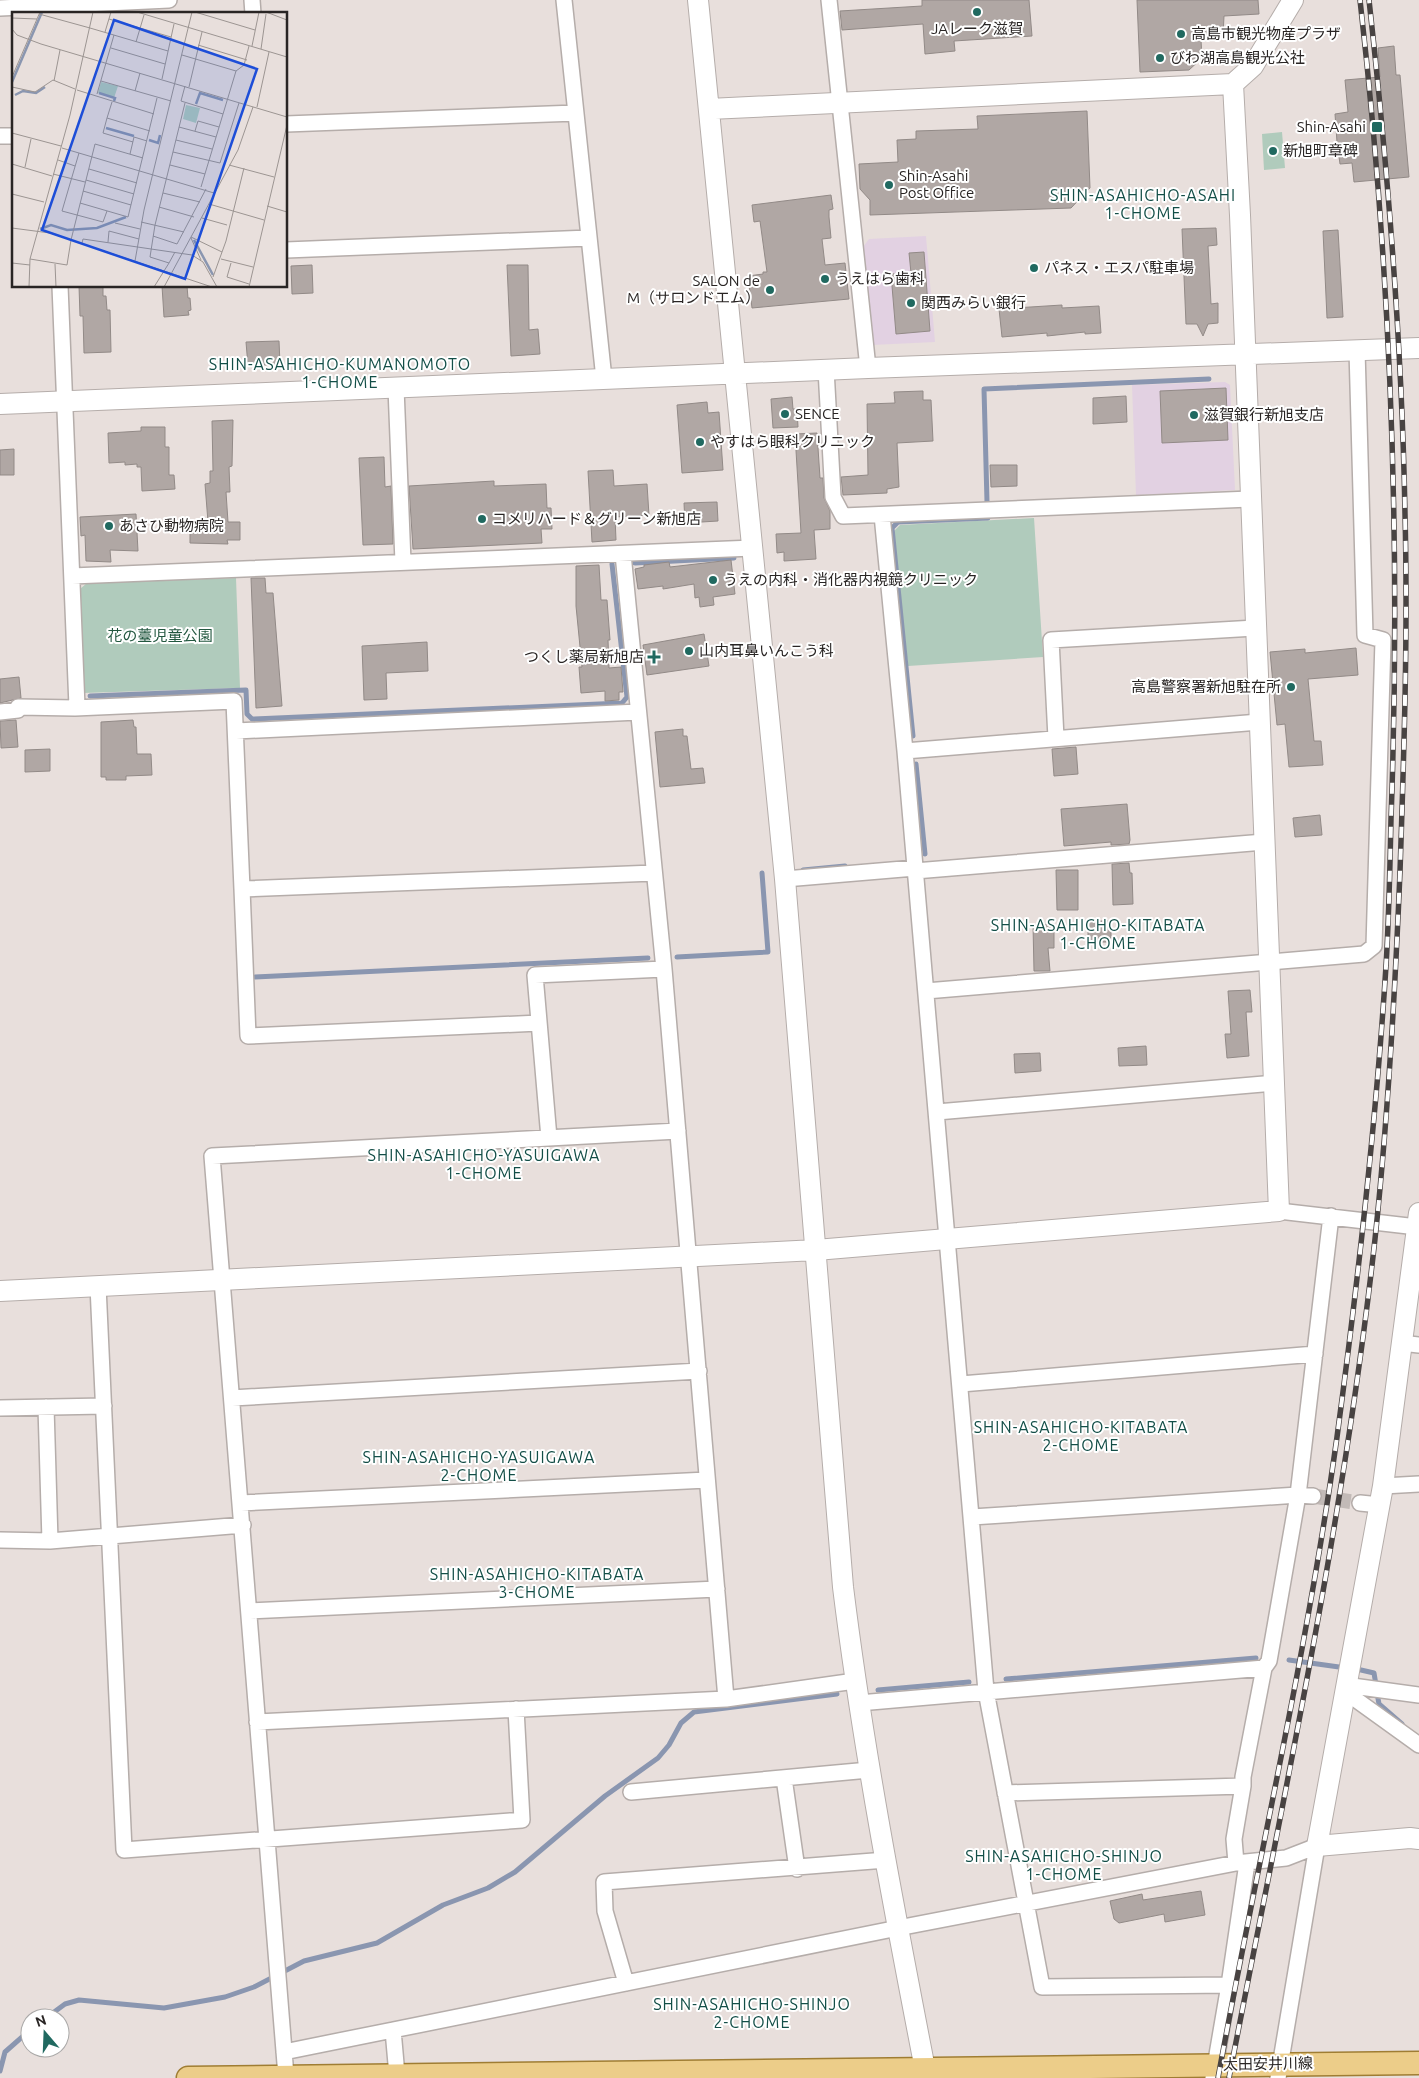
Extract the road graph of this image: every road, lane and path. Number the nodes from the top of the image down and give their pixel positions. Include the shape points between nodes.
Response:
1 (169, 0) edge
2 (564, 0) edge
3 (698, 0) edge
4 (829, 0) edge
5 (1293, 0) edge
6 (0, 8) edge
7 (1232, 84) junction
8 (840, 102) junction
9 (709, 108) junction
10 (576, 113) junction
11 (288, 124) edge
12 (589, 238) junction
13 (288, 250) edge
14 (60, 288) edge
15 (1419, 348) edge
16 (1357, 350) junction
17 (1244, 354) junction
18 (868, 368) junction
19 (826, 369) junction
20 (736, 374) junction
21 (604, 379) junction
22 (396, 388) junction
23 (65, 401) junction
24 (0, 404) edge
25 (1250, 498) junction
26 (882, 514) junction
27 (753, 548) junction
28 (623, 554) junction
29 (403, 562) junction
30 (72, 576) junction
31 (1255, 628) junction
32 (77, 707) junction
33 (0, 712) edge
34 (638, 712) junction
35 (1259, 722) junction
36 (236, 731) junction
37 (1056, 738) junction
38 (905, 751) junction
39 (1264, 842) junction
40 (915, 870) junction
41 (654, 873) junction
42 (785, 879) junction
43 (242, 889) junction
44 (1270, 963) junction
45 (664, 969) junction
46 (926, 991) junction
47 (539, 1022) junction
48 (1274, 1083) junction
49 (937, 1112) junction
50 (678, 1131) junction
51 (549, 1138) junction
52 (1279, 1211) junction
53 (1331, 1216) junction
54 (1418, 1220) edge
55 (947, 1239) junction
56 (816, 1250) junction
57 (689, 1257) junction
58 (223, 1280) junction
59 (98, 1286) junction
60 (0, 1291) edge
61 (1410, 1344) edge
62 (1315, 1354) junction
63 (699, 1371) junction
64 (961, 1384) junction
65 (232, 1398) junction
66 (104, 1406) junction
67 (46, 1407) junction
68 (0, 1408) edge
69 (707, 1480) junction
70 (1419, 1484) edge
71 (1305, 1496) junction
72 (1381, 1496) junction
73 (241, 1503) junction
74 (1360, 1503) tunnel mouth
75 (972, 1517) junction
76 (243, 1525) junction
77 (110, 1537) junction
78 (0, 1540) edge
79 (50, 1541) junction
80 (717, 1589) junction
81 (250, 1611) junction
82 (1264, 1668) junction
83 (855, 1681) junction
84 (1344, 1688) junction
85 (986, 1691) junction
86 (1419, 1695) edge
87 (726, 1699) junction
88 (859, 1703) junction
89 (516, 1709) junction
90 (257, 1722) junction
91 (1419, 1745) edge
92 (869, 1770) junction
93 (784, 1778) junction
94 (1244, 1786) junction
95 (631, 1792) dead end
96 (1006, 1793) junction
97 (1419, 1839) edge
98 (266, 1840) junction
99 (1317, 1846) junction
100 (886, 1860) junction
101 (1242, 1863) junction
102 (797, 1868) junction
103 (1026, 1904) junction
104 (898, 1928) junction
105 (626, 1983) junction
106 (1229, 1985) junction
107 (393, 2030) junction
108 (284, 2052) junction
109 (1419, 2063) edge
110 (925, 2068) junction
111 (1214, 2071) edge
112 (1279, 2071) edge
113 (397, 2075) junction
114 (290, 2077) edge
115 (188, 2078) edge

1 - 6 street
2 - 10 street
3 - 9 street
4 - 8 street
5 - 7 street via 1253,66
7 - 8 street
7 - 17 street
8 - 9 street
8 - 18 street
9 - 20 street
10 - 11 street
10 - 12 street
12 - 13 street
12 - 21 street
14 - 23 street
15 - 16 street
16 - 17 street
16 - 44 street via 1365,634 1383,640 1374,946 1364,954
17 - 18 street
17 - 25 street
18 - 19 street
19 - 20 street
19 - 26 street via 833,497 843,516
20 - 21 street
20 - 27 street
21 - 22 street
22 - 23 street
22 - 29 street
23 - 24 street
23 - 30 street
25 - 26 street
25 - 31 street
26 - 38 street
27 - 28 street
27 - 42 street
28 - 29 street
28 - 34 street
29 - 30 street
30 - 32 street
31 - 35 street
31 - 37 street via 1051,640
32 - 33 street via 18,707 18,710
32 - 36 street via 234,701
34 - 36 street
34 - 41 street
35 - 37 street
35 - 39 street
36 - 43 street
37 - 38 street
38 - 40 street
39 - 40 street
39 - 44 street
40 - 42 street
40 - 46 street
41 - 43 street
41 - 45 street
42 - 56 street
43 - 47 street via 248,1036
44 - 46 street
44 - 48 street
45 - 47 street via 535,975
45 - 50 street
46 - 49 street
47 - 51 street
48 - 49 street
48 - 52 street
49 - 55 street
50 - 51 street
50 - 57 street
51 - 58 street via 212,1156
52 - 53 street
52 - 55 street
53 - 54 street
53 - 62 street
54 - 61 street
55 - 56 street
55 - 64 street
56 - 57 street
56 - 83 street via 843,1587
57 - 58 street
57 - 63 street
58 - 59 street
58 - 65 street
59 - 60 street
59 - 66 street
61 - 72 street
62 - 64 street
62 - 71 street
63 - 65 street
63 - 69 street
64 - 75 street
65 - 73 street
66 - 67 street
66 - 77 street
67 - 68 street
67 - 79 street
69 - 73 street
69 - 80 street
70 - 72 street
71 - 75 street
71 - 82 street via 1270,1661
72 - 74 street
72 - 84 street
73 - 76 street
75 - 85 street
76 - 77 street
76 - 81 street
77 - 79 street
77 - 98 street via 124,1850
78 - 79 street
80 - 81 street
80 - 87 street
81 - 90 street
82 - 85 street
82 - 94 street via 1242,1777
83 - 87 street
83 - 88 street
84 - 86 street
84 - 91 street
84 - 99 street
85 - 88 street
85 - 96 street
87 - 89 street
88 - 92 street
89 - 90 street
89 - 98 street via 522,1820
90 - 98 street
92 - 93 street
92 - 100 street
93 - 95 street
93 - 102 street
94 - 96 street
94 - 101 street via 1234,1839
96 - 103 street
97 - 99 street
98 - 108 street
99 - 101 street via 1286,1858
99 - 112 street
100 - 102 street
100 - 104 street
101 - 103 street
101 - 106 street
102 - 105 street via 604,1882 605,1911
103 - 104 street
103 - 106 street via 1042,1986
104 - 105 street
104 - 110 street
105 - 107 street
106 - 111 street
107 - 108 street
107 - 113 street
108 - 114 street
109 - 112 main road, 太田安井川線
110 - 111 main road, 太田安井川線
110 - 113 main road, 太田安井川線
111 - 112 main road, 太田安井川線
113 - 114 main road, 太田安井川線
114 - 115 main road, 太田安井川線

